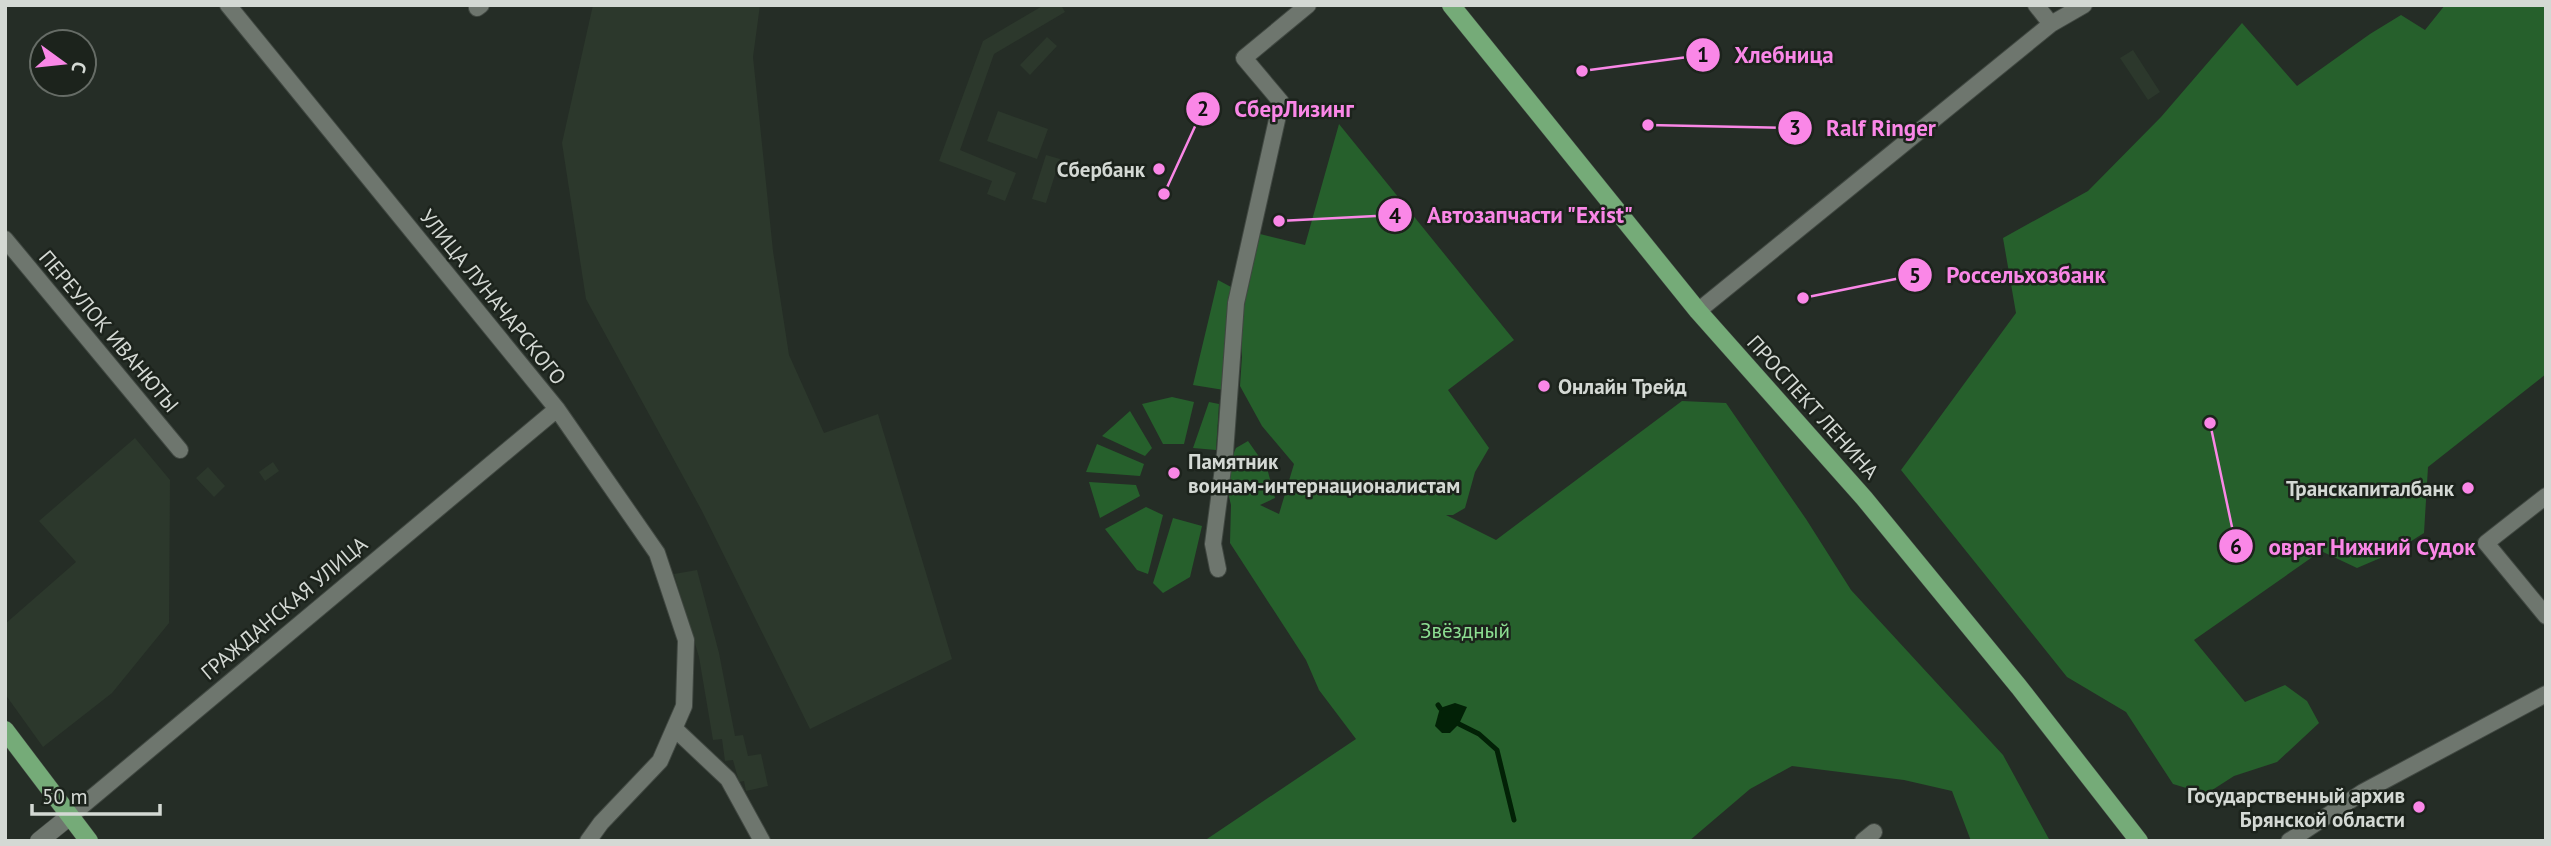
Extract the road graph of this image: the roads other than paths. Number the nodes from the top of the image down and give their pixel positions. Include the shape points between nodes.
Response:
1 (228, 5) edge
2 (1308, 5) edge
3 (1451, 5) edge
4 (2036, 5) edge
5 (2084, 5) edge
6 (2050, 24) junction
7 (5, 239) edge
8 (1698, 311) junction
9 (557, 409) junction
10 (180, 450) dead end
11 (2546, 496) edge
12 (1218, 569) dead end
13 (2546, 616) edge
14 (2546, 694) edge
15 (674, 729) junction
16 (5, 730) edge
17 (70, 816) junction
18 (39, 841) edge
19 (89, 841) edge
20 (588, 841) edge
21 (762, 841) edge
22 (2139, 841) edge
23 (2289, 841) edge

1 - 9 street, УЛИЦА ЛУНАЧАРСКОГО
2 - 12 street via 1244,58 1280,102 1236,303 1213,544
3 - 8 main road, ПРОСПЕКТ ЛЕНИНА
4 - 6 street
5 - 6 street
6 - 8 street
7 - 10 street, ПЕРЕУЛОК ИВАНЮТЫ
8 - 22 main road, ПРОСПЕКТ ЛЕНИНА via 1864,498
9 - 15 street, УЛИЦА ЛУНАЧАРСКОГО via 657,553 686,640 684,706
9 - 17 street, ГРАЖДАНСКАЯ УЛИЦА
11 - 13 street via 2486,543
14 - 23 street via 2363,792
15 - 20 street via 660,761
15 - 21 street via 728,779
16 - 17 main road
17 - 18 street, ГРАЖДАНСКАЯ УЛИЦА
17 - 19 main road

